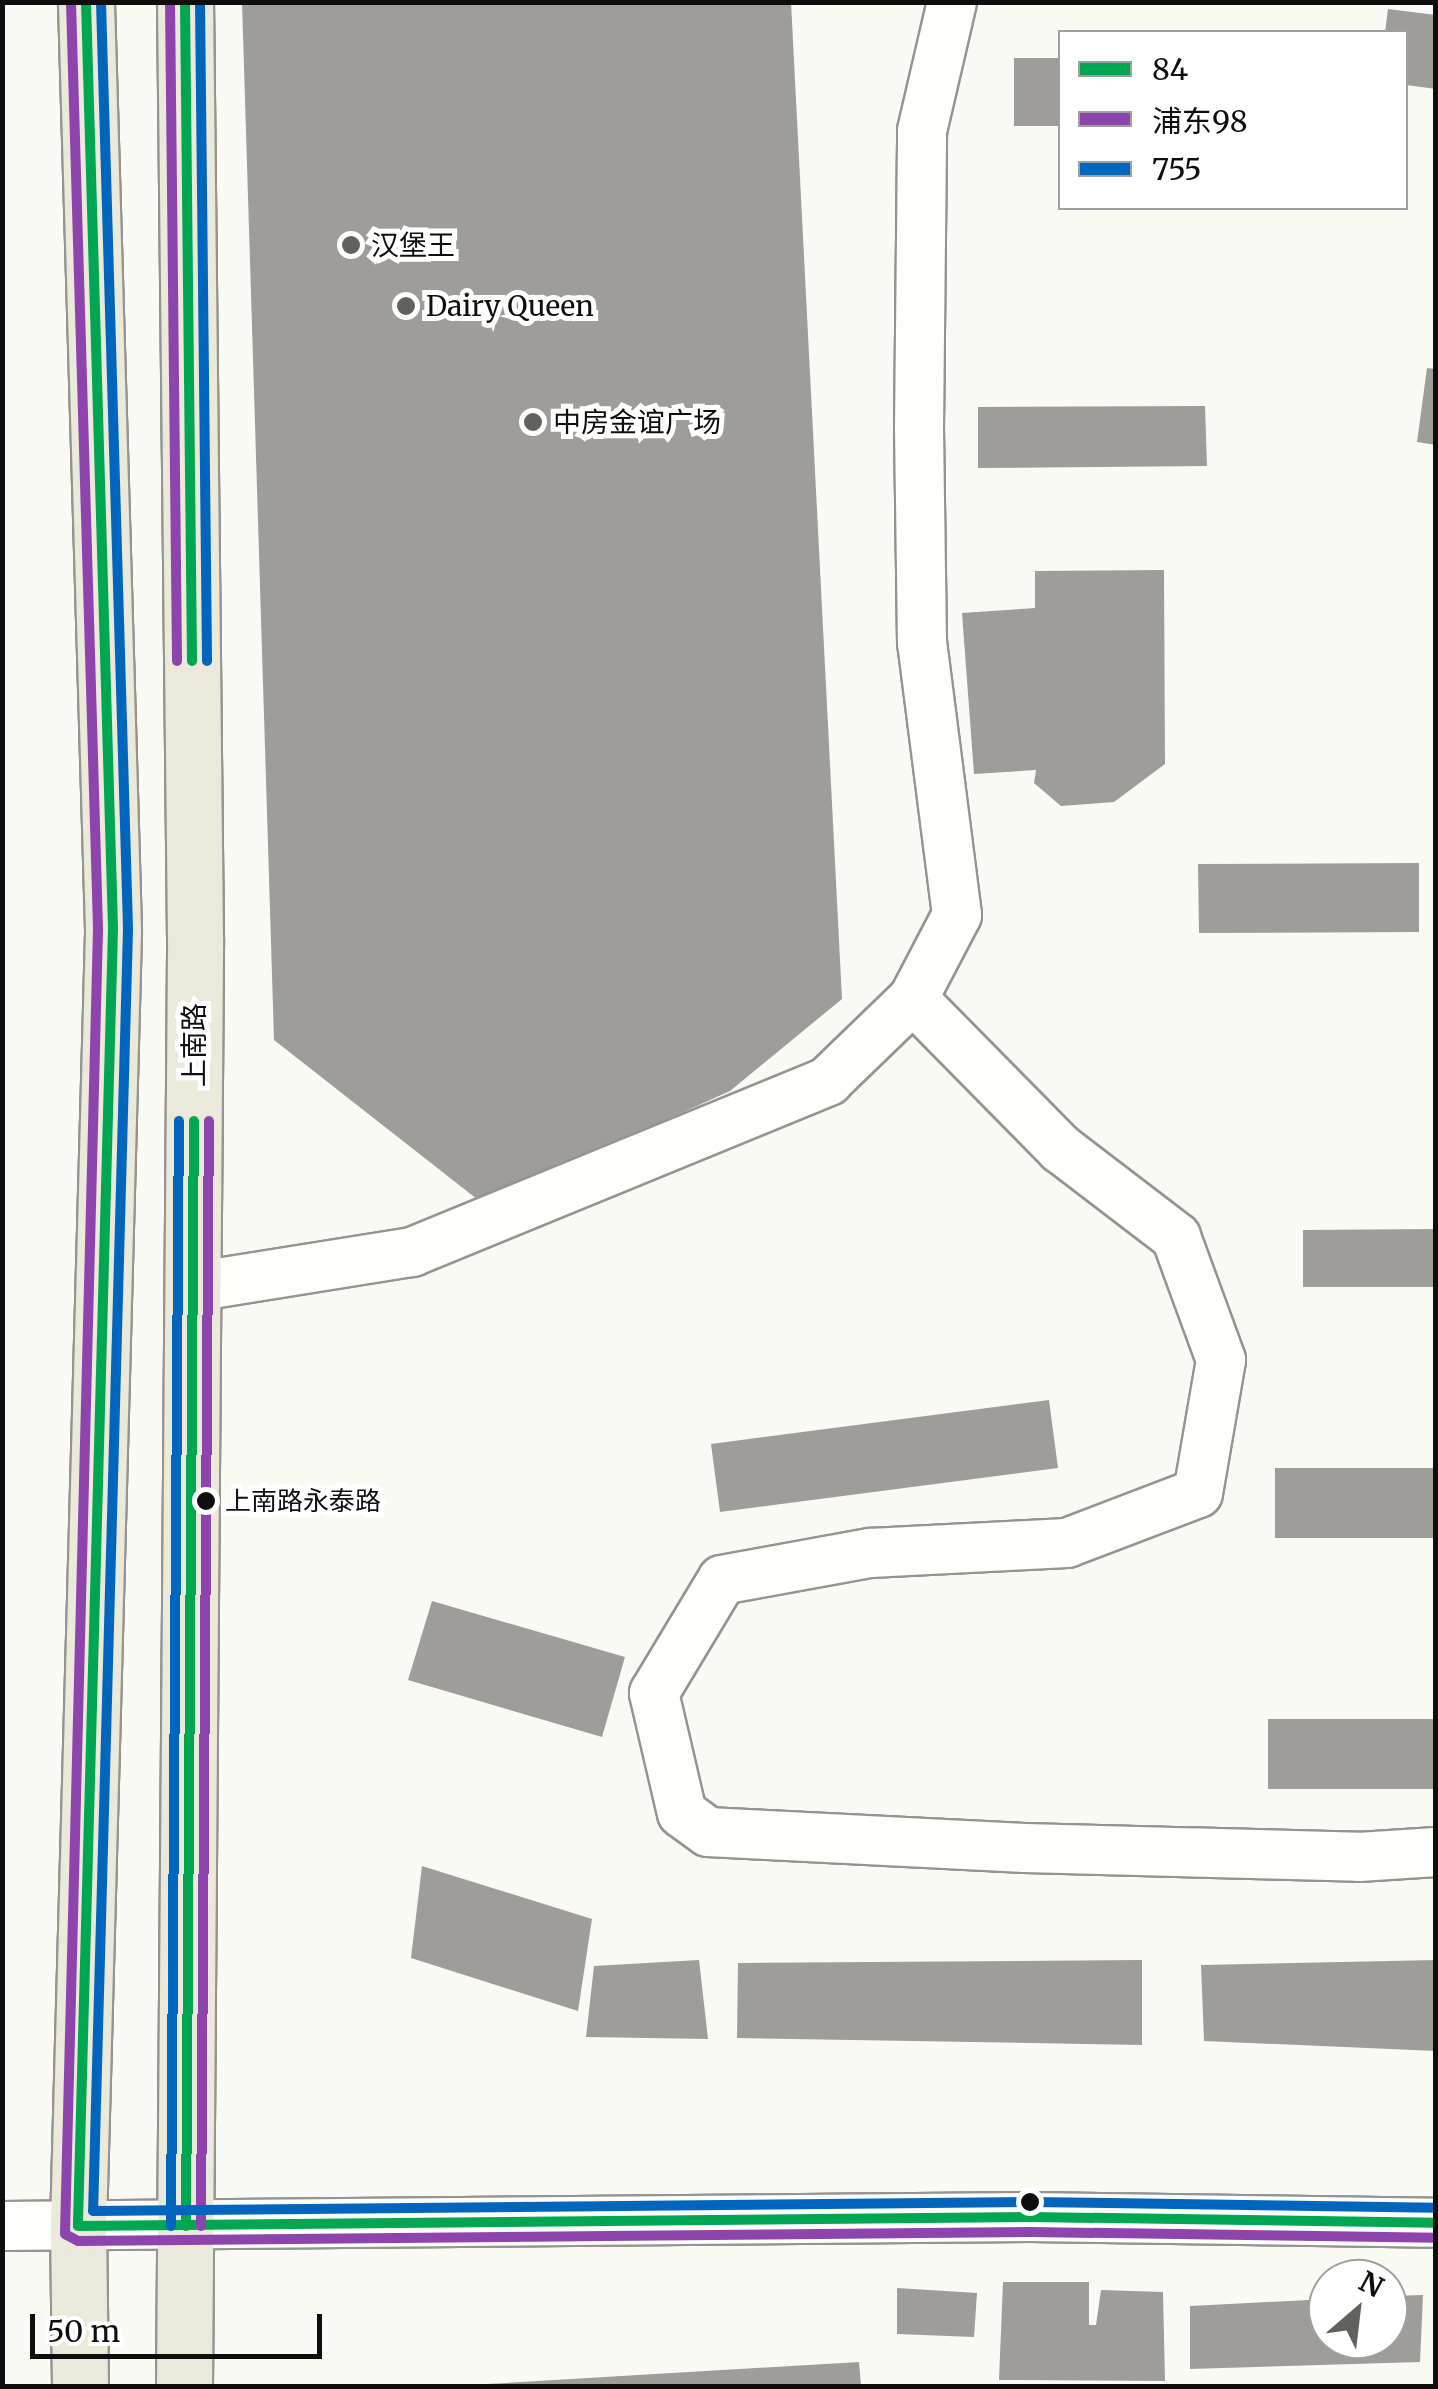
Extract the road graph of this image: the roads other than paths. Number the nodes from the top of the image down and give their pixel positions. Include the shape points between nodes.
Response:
1 (86, 2) edge
2 (186, 2) edge
3 (952, 2) edge
4 (913, 999) junction
5 (192, 1287) junction
6 (1436, 1852) edge
7 (1436, 2223) edge
8 (2, 2226) edge
9 (78, 2226) junction
10 (186, 2226) junction
11 (80, 2386) edge
12 (184, 2386) edge

1 - 9 main road via 113,928
2 - 5 main road, 上南路
3 - 4 street via 922,131 919,428 922,643 958,914
4 - 5 street via 828,1082 412,1252
4 - 6 street via 1061,1149 1176,1238 1221,1360 1198,1493 1066,1543 870,1552 722,1580 654,1693 682,1812 708,1832 1104,1850
5 - 10 main road, 上南路
7 - 10 street via 1030,2217
8 - 9 street
9 - 10 street
9 - 11 main road
10 - 12 main road, 上南路

